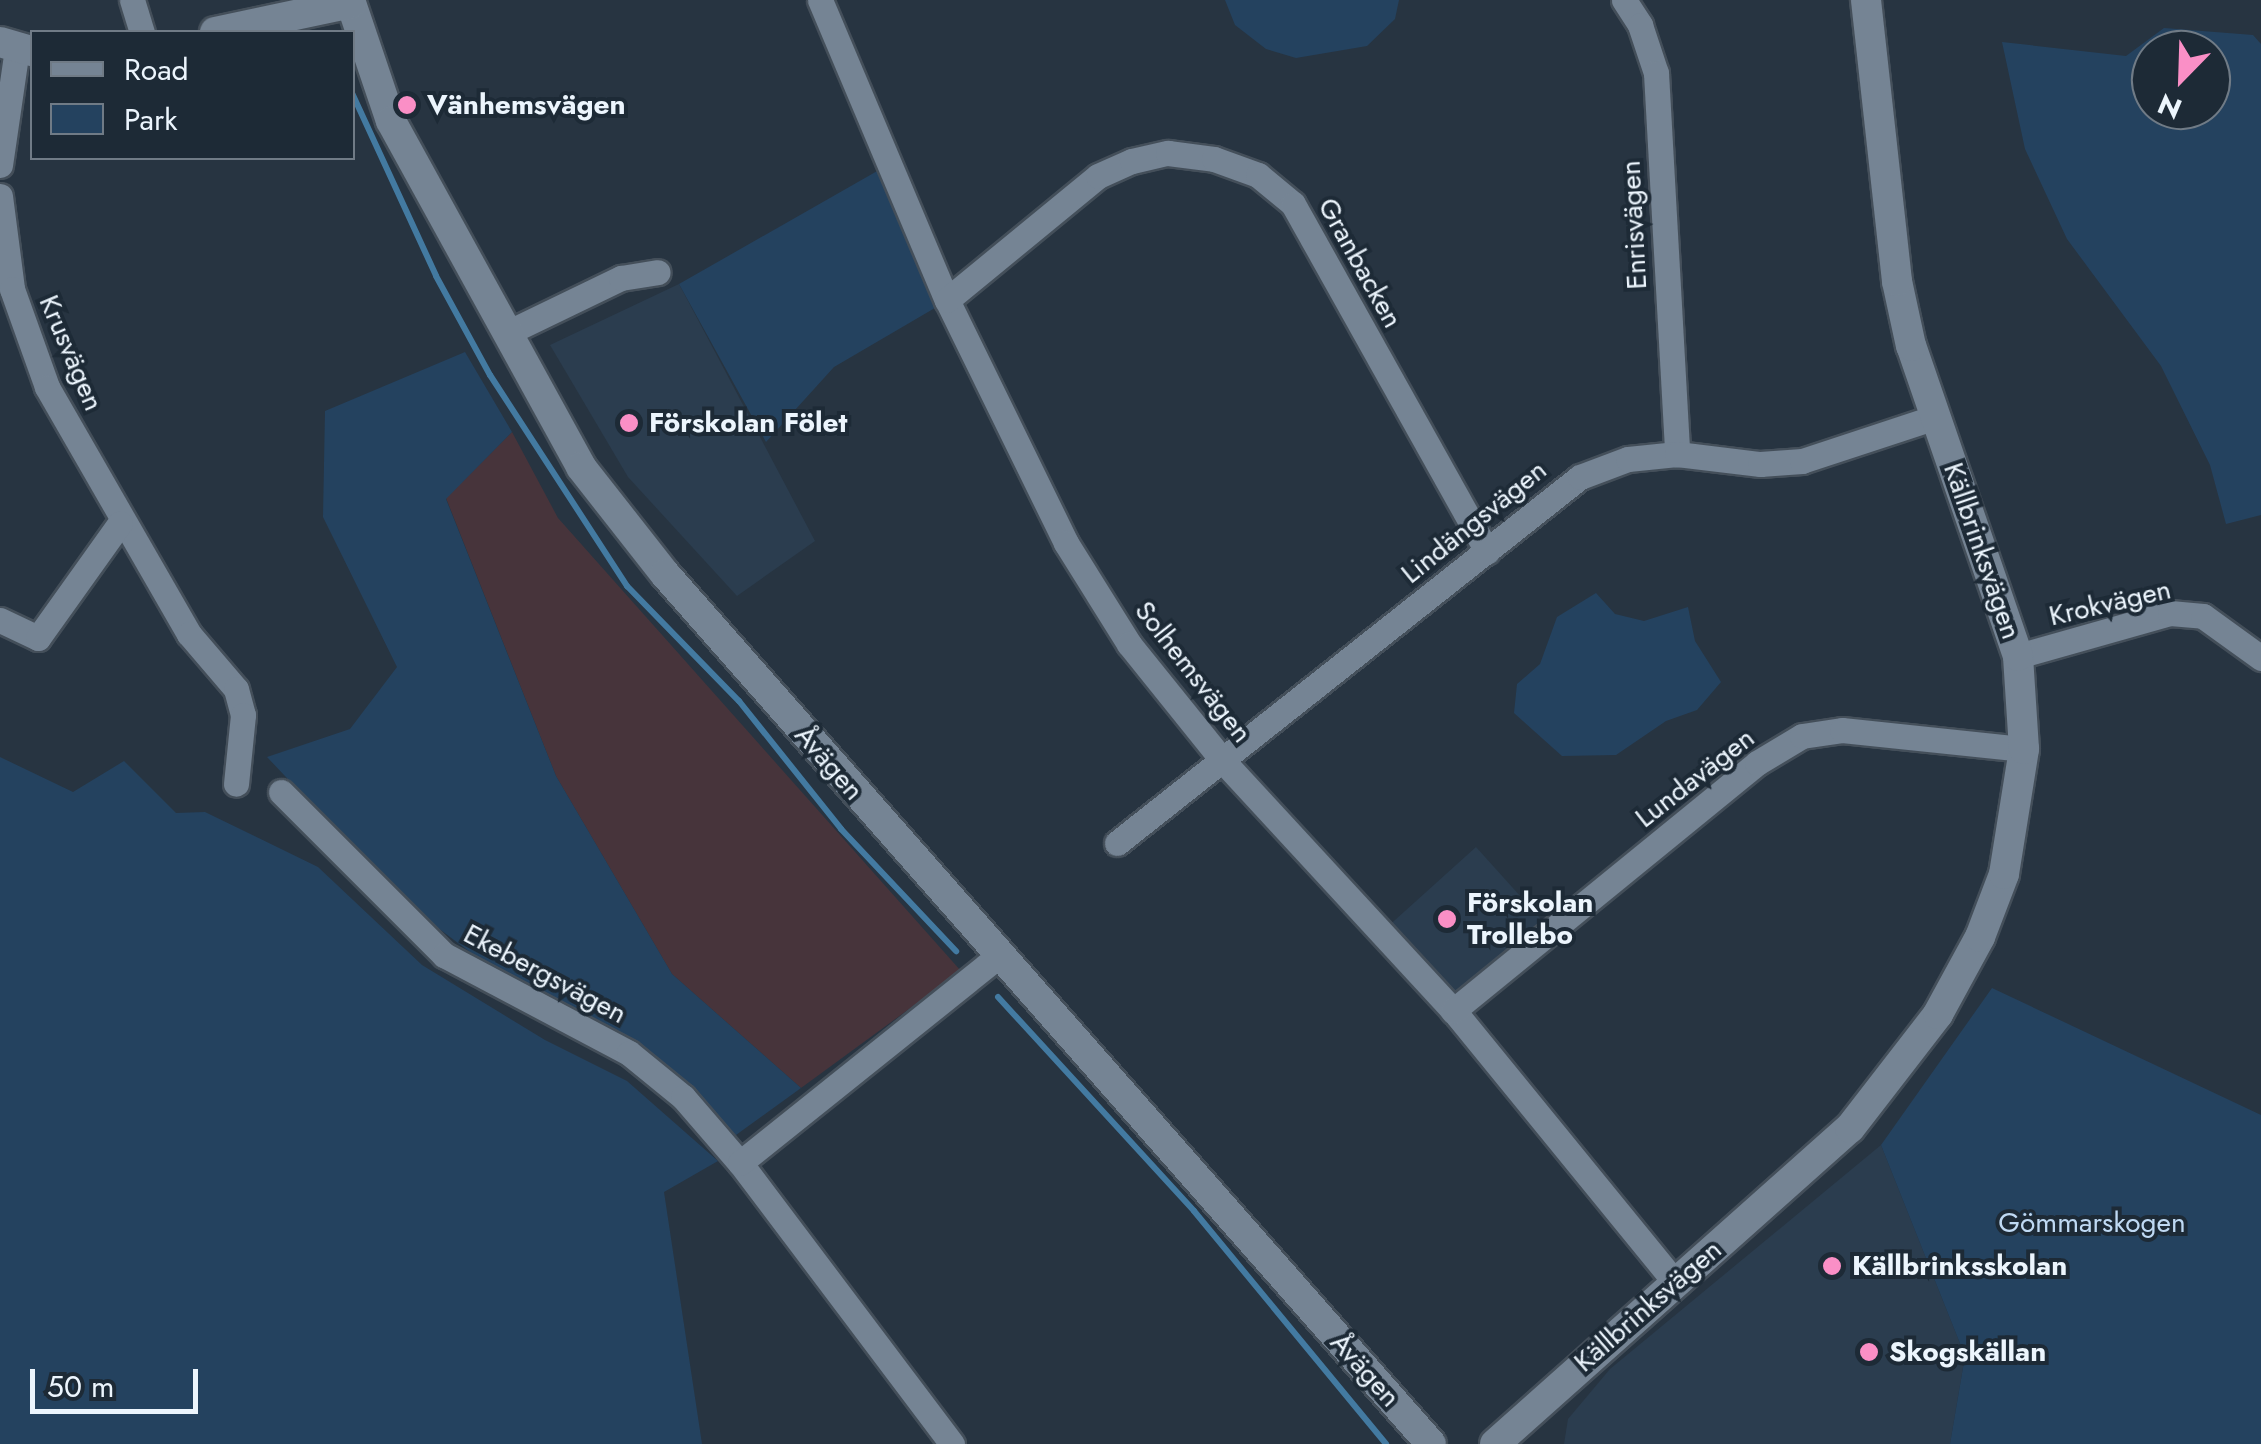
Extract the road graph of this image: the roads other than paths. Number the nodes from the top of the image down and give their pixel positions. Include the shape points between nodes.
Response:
1 (132, 0) edge
2 (820, 0) edge
3 (1624, 0) edge
4 (1866, 0) edge
5 (350, 2) edge
6 (141, 30) edge
7 (225, 30) edge
8 (16, 47) edge
9 (0, 166) edge
10 (0, 196) edge
11 (658, 272) dead end
12 (947, 300) junction
13 (506, 334) junction
14 (1936, 417) junction
15 (1676, 454) junction
16 (120, 523) junction
17 (1487, 551) junction
18 (0, 620) edge
19 (2018, 656) junction
20 (2261, 658) edge
21 (2024, 749) junction
22 (1223, 761) junction
23 (236, 784) dead end
24 (281, 792) dead end
25 (1117, 843) dead end
26 (1000, 955) junction
27 (1453, 1011) junction
28 (740, 1163) junction
29 (1674, 1281) junction
30 (952, 1444) edge
31 (1431, 1444) edge
32 (1495, 1444) edge

1 - 6 street
2 - 12 street, Solhemsvägen
3 - 15 street, Enrisvägen via 1656,73
4 - 14 street, Källbrinksvägen via 1896,282
5 - 7 street
5 - 13 street, Åvägen via 391,121
8 - 9 street
10 - 16 street, Krusvägen via 12,288 27,336
11 - 13 street via 620,278
12 - 17 street, Granbacken via 1098,176 1132,161 1168,153 1214,159 1258,175 1293,204
12 - 22 street, Solhemsvägen via 1066,543 1129,644
13 - 26 street, Åvägen via 581,466 622,520
14 - 15 street, Lindängsvägen via 1802,461 1760,464
14 - 19 street, Källbrinksvägen
15 - 17 street, Lindängsvägen via 1628,459 1580,476
16 - 18 street via 38,638
16 - 23 street, Krusvägen via 189,634 236,688 243,715
17 - 22 street, Lindängsvägen
19 - 20 street, Krokvägen via 2170,613 2203,616
19 - 21 street, Källbrinksvägen
21 - 27 street, Lundavägen via 1842,730 1802,736 1757,763
21 - 29 street, Källbrinksvägen via 2004,874 1980,937 1938,1014 1850,1128 1776,1200
22 - 25 street, Lindängsvägen
22 - 27 street, Solhemsvägen
24 - 28 street, Ekebergsvägen via 444,954 629,1054 683,1097
26 - 28 street
26 - 31 street, Åvägen
27 - 29 street, Solhemsvägen
28 - 30 street, Ekebergsvägen
29 - 32 street, Källbrinksvägen

